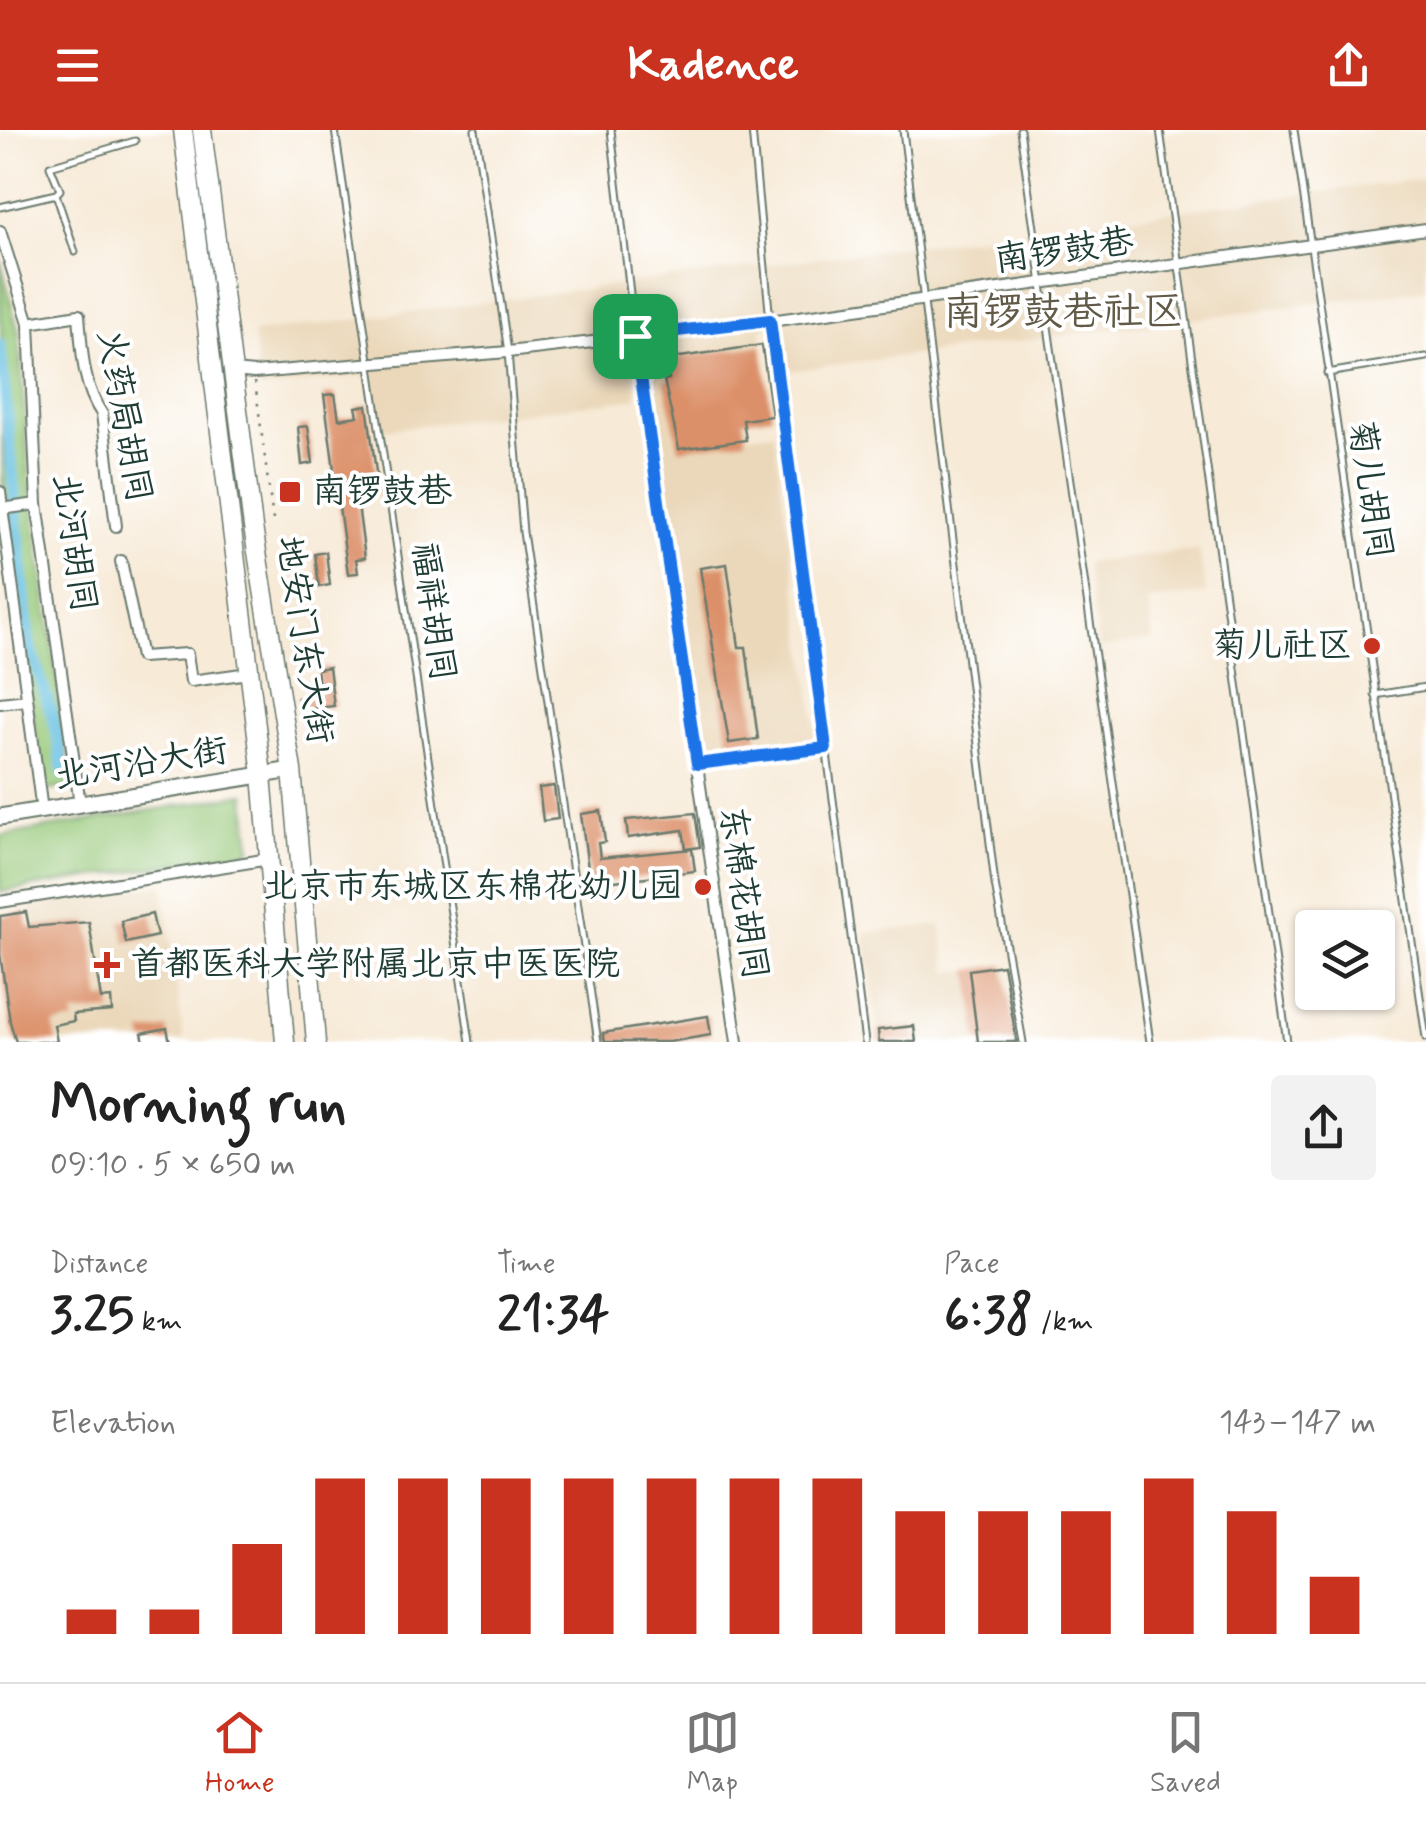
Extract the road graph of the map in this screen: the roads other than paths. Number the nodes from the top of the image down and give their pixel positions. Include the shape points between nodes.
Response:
1 (183, 130) edge
2 (202, 130) edge
3 (335, 130) edge
4 (474, 130) edge
5 (611, 130) edge
6 (752, 130) edge
7 (903, 130) edge
8 (1020, 130) edge
9 (1160, 130) edge
10 (1294, 130) edge
11 (135, 142) dead end
12 (56, 194) junction
13 (0, 207) edge
14 (1426, 229) edge
15 (0, 232) edge
16 (1308, 246) junction
17 (76, 252) dead end
18 (1180, 263) junction
19 (1041, 284) junction
20 (923, 296) junction
21 (770, 320) junction
22 (29, 323) junction
23 (635, 336) junction
24 (508, 352) junction
25 (1426, 357) edge
26 (371, 362) junction
27 (233, 371) junction
28 (1327, 373) junction
29 (0, 492) edge
30 (37, 504) junction
31 (1, 509) edge
32 (116, 526) dead end
33 (121, 561) dead end
34 (249, 672) junction
35 (1426, 688) edge
36 (1375, 695) junction
37 (26, 700) junction
38 (0, 703) edge
39 (292, 770) junction
40 (262, 775) junction
41 (80, 804) junction
42 (42, 810) junction
43 (0, 817) edge
44 (269, 859) junction
45 (0, 902) edge
46 (1426, 1038) edge
47 (285, 1042) edge
48 (316, 1042) edge
49 (470, 1042) edge
50 (598, 1042) edge
51 (737, 1042) edge
52 (865, 1042) edge
53 (1022, 1042) edge
54 (1150, 1042) edge
55 (1287, 1042) edge

1 - 34 main road, 地安门东大街
2 - 27 main road, 地安门东大街
3 - 26 lane, 福祥胡同
4 - 24 lane
5 - 23 lane
6 - 21 lane
7 - 20 lane
8 - 19 lane
9 - 18 lane
10 - 16 lane, 菊儿胡同
11 - 12 lane via 50,166
12 - 13 lane
12 - 17 lane
14 - 16 street, 南锣鼓巷
15 - 22 street, 北河胡同
16 - 18 street, 南锣鼓巷
16 - 28 lane, 菊儿胡同
18 - 19 street, 南锣鼓巷
18 - 55 lane
19 - 20 street, 南锣鼓巷
19 - 54 lane
20 - 21 street, 南锣鼓巷
20 - 53 lane via 994,884
21 - 23 street, 南锣鼓巷
21 - 52 lane
22 - 30 street, 北河胡同
22 - 32 street, 火药局胡同 via 79,315 85,371 102,414
23 - 24 street, 南锣鼓巷
23 - 51 street, 东棉花胡同
24 - 26 street, 南锣鼓巷
24 - 50 lane via 523,532
25 - 28 lane
26 - 27 street, 南锣鼓巷
26 - 49 lane, 福祥胡同
27 - 39 main road, 地安门东大街
28 - 36 lane, 菊儿胡同
29 - 31 street
30 - 31 street
30 - 41 street, 北河胡同
31 - 37 street
33 - 34 street via 141,657 187,654 191,680
34 - 40 main road, 地安门东大街
35 - 36 lane
36 - 46 lane, 菊儿胡同
37 - 38 street
37 - 42 street
39 - 40 main road, 北河沿大街
39 - 48 main road, 地安门东大街
40 - 41 main road, 北河沿大街
40 - 44 main road, 地安门东大街
41 - 42 main road, 北河沿大街
42 - 43 main road, 北河沿大街
44 - 45 street
44 - 47 main road, 地安门东大街

